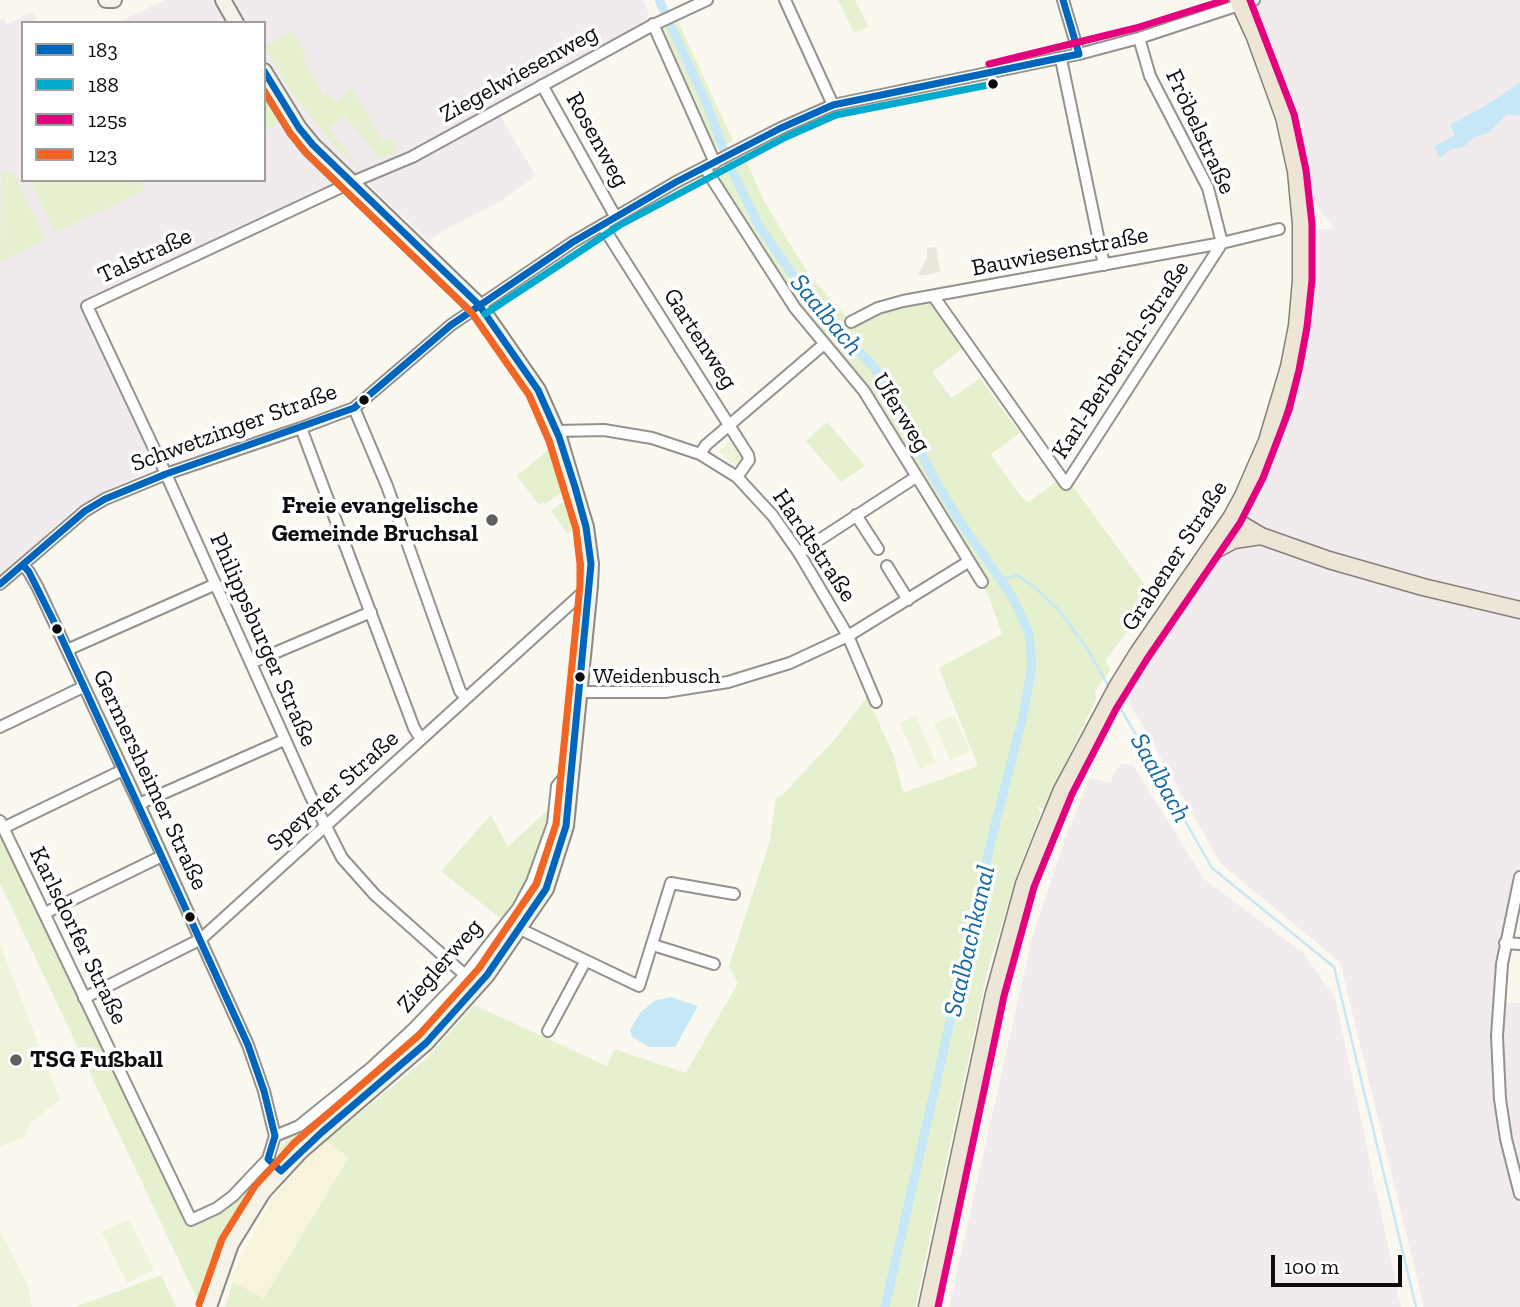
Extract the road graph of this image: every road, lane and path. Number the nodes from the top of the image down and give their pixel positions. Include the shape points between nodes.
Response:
1 (106, 0) edge
2 (114, 0) edge
3 (223, 0) edge
4 (707, 0) edge
5 (785, 0) edge
6 (1063, 0) edge
7 (1244, 2) edge
8 (235, 21) edge
9 (654, 24) junction
10 (1139, 38) junction
11 (1079, 54) junction
12 (1061, 59) junction
13 (266, 74) edge
14 (541, 85) junction
15 (833, 105) junction
16 (714, 164) junction
17 (350, 183) junction
18 (615, 216) junction
19 (602, 225) junction
20 (1279, 229) dead end
21 (1222, 243) junction
22 (1104, 265) junction
23 (934, 297) junction
24 (479, 305) junction
25 (851, 322) dead end
26 (823, 345) junction
27 (354, 408) junction
28 (729, 425) junction
29 (301, 428) junction
30 (557, 431) junction
31 (700, 454) junction
32 (166, 474) junction
33 (737, 477) junction
34 (916, 477) junction
35 (856, 514) junction
36 (1231, 518) junction
37 (1261, 536) junction
38 (878, 549) dead end
39 (799, 553) junction
40 (1206, 555) junction
41 (968, 562) junction
42 (23, 565) junction
43 (887, 566) dead end
44 (982, 582) dead end
45 (0, 584) edge
46 (216, 584) junction
47 (590, 586) junction
48 (908, 600) junction
49 (1520, 610) edge
50 (371, 612) junction
51 (848, 636) junction
52 (67, 650) junction
53 (251, 663) junction
54 (83, 687) junction
55 (578, 692) junction
56 (466, 698) junction
57 (876, 702) dead end
58 (0, 727) edge
59 (421, 739) junction
60 (284, 740) junction
61 (123, 770) junction
62 (571, 778) junction
63 (139, 804) junction
64 (1, 825) edge
65 (325, 827) junction
66 (162, 856) junction
67 (1520, 877) edge
68 (734, 894) dead end
69 (45, 913) junction
70 (520, 929) junction
71 (201, 939) junction
72 (1505, 943) junction
73 (1520, 944) edge
74 (653, 945) junction
75 (585, 962) junction
76 (714, 964) dead end
77 (465, 975) junction
78 (84, 998) junction
79 (548, 1031) dead end
80 (275, 1136) junction
81 (268, 1159) junction
82 (281, 1171) junction
83 (1520, 1194) edge
84 (209, 1307) edge
85 (927, 1307) edge

1 - 2 main road
3 - 8 main road
4 - 9 street, Ziegelwiesenweg
5 - 15 street
6 - 11 street
7 - 10 street, Schwetzinger Straße
7 - 36 main road, Grabener Straße via 1284,117 1296,171 1301,280 1297,326 1279,406
9 - 14 street, Ziegelwiesenweg
9 - 16 street, Uferweg
10 - 11 street, Schwetzinger Straße
10 - 21 street, Fröbelstraße via 1150,76 1208,188
11 - 12 street, Schwetzinger Straße
12 - 15 street, Schwetzinger Straße
12 - 22 street
13 - 17 main road via 299,128
14 - 17 street, Ziegelwiesenweg via 412,157
14 - 18 street, Rosenweg
15 - 16 street, Schwetzinger Straße
16 - 18 street, Schwetzinger Straße
16 - 26 street, Uferweg via 795,308
17 - 24 main road
17 - 32 street, Talstraße via 87,306
18 - 19 street, Schwetzinger Straße
19 - 24 street, Schwetzinger Straße
19 - 28 street, Gartenweg
20 - 21 street, Bauwiesenstraße
21 - 22 street, Bauwiesenstraße
21 - 23 street, Karl-Berberich-Straße via 1066,484
22 - 23 street, Bauwiesenstraße
23 - 25 street, Bauwiesenstraße via 878,308
24 - 27 street, Schwetzinger Straße
24 - 30 main road via 538,390
26 - 28 street
26 - 34 street, Uferweg via 864,391
27 - 29 street, Schwetzinger Straße
27 - 56 street
28 - 31 street
28 - 33 street, Gartenweg via 749,460
29 - 32 street, Schwetzinger Straße
29 - 50 street
30 - 31 street, Hardtstraße via 604,430 652,438
30 - 47 main road via 586,527
31 - 33 street, Hardtstraße
32 - 42 street, Schwetzinger Straße via 85,511
32 - 46 street, Philippsburger Straße
33 - 39 street, Hardtstraße
34 - 35 street
34 - 41 street, Uferweg
35 - 38 street
35 - 39 street
36 - 37 main road
36 - 40 main road, Grabener Straße
37 - 40 main road via 1234,540
37 - 49 main road via 1387,577
39 - 51 street, Hardtstraße
40 - 85 main road, Grabener Straße via 1107,705 1057,802 1024,884 994,994
41 - 44 street, Uferweg
41 - 48 street
42 - 45 street, Schwetzinger Straße
42 - 52 street, Germersheimer Straße
43 - 48 street
46 - 52 street
46 - 53 street, Philippsburger Straße
47 - 55 main road
47 - 56 street, Speyerer Straße
48 - 51 street
50 - 53 street
50 - 59 street
51 - 55 street via 790,663 727,682 665,692
51 - 57 street, Hardtstraße
52 - 54 street, Germersheimer Straße
53 - 60 street, Philippsburger Straße
54 - 58 street
54 - 61 street, Germersheimer Straße
55 - 62 main road
56 - 59 street, Speyerer Straße
59 - 65 street, Speyerer Straße
60 - 63 street
60 - 65 street, Philippsburger Straße
61 - 63 street, Germersheimer Straße
61 - 64 street
62 - 70 main road via 566,826 552,874
62 - 77 street, Zieglerweg via 557,786 553,824 532,882
63 - 66 street, Germersheimer Straße
64 - 69 street, Karlsdorfer Straße
65 - 71 street, Speyerer Straße
65 - 77 street, Philippsburger Straße via 358,878
66 - 69 street
66 - 71 street, Germersheimer Straße
67 - 72 street
68 - 74 street via 671,883
69 - 78 street, Karlsdorfer Straße
70 - 75 street
70 - 82 main road via 487,975 426,1043
71 - 78 street, Speyerer Straße
71 - 80 street, Germersheimer Straße via 257,1068
72 - 73 street
72 - 83 street via 1497,1061 1506,1139
74 - 75 street via 639,986
74 - 76 street
75 - 79 street
77 - 80 street, Zieglerweg via 371,1068 299,1126
78 - 81 street, Karlsdorfer Straße via 191,1220 233,1196
80 - 81 street
81 - 82 street
82 - 84 main road via 254,1204 231,1244

